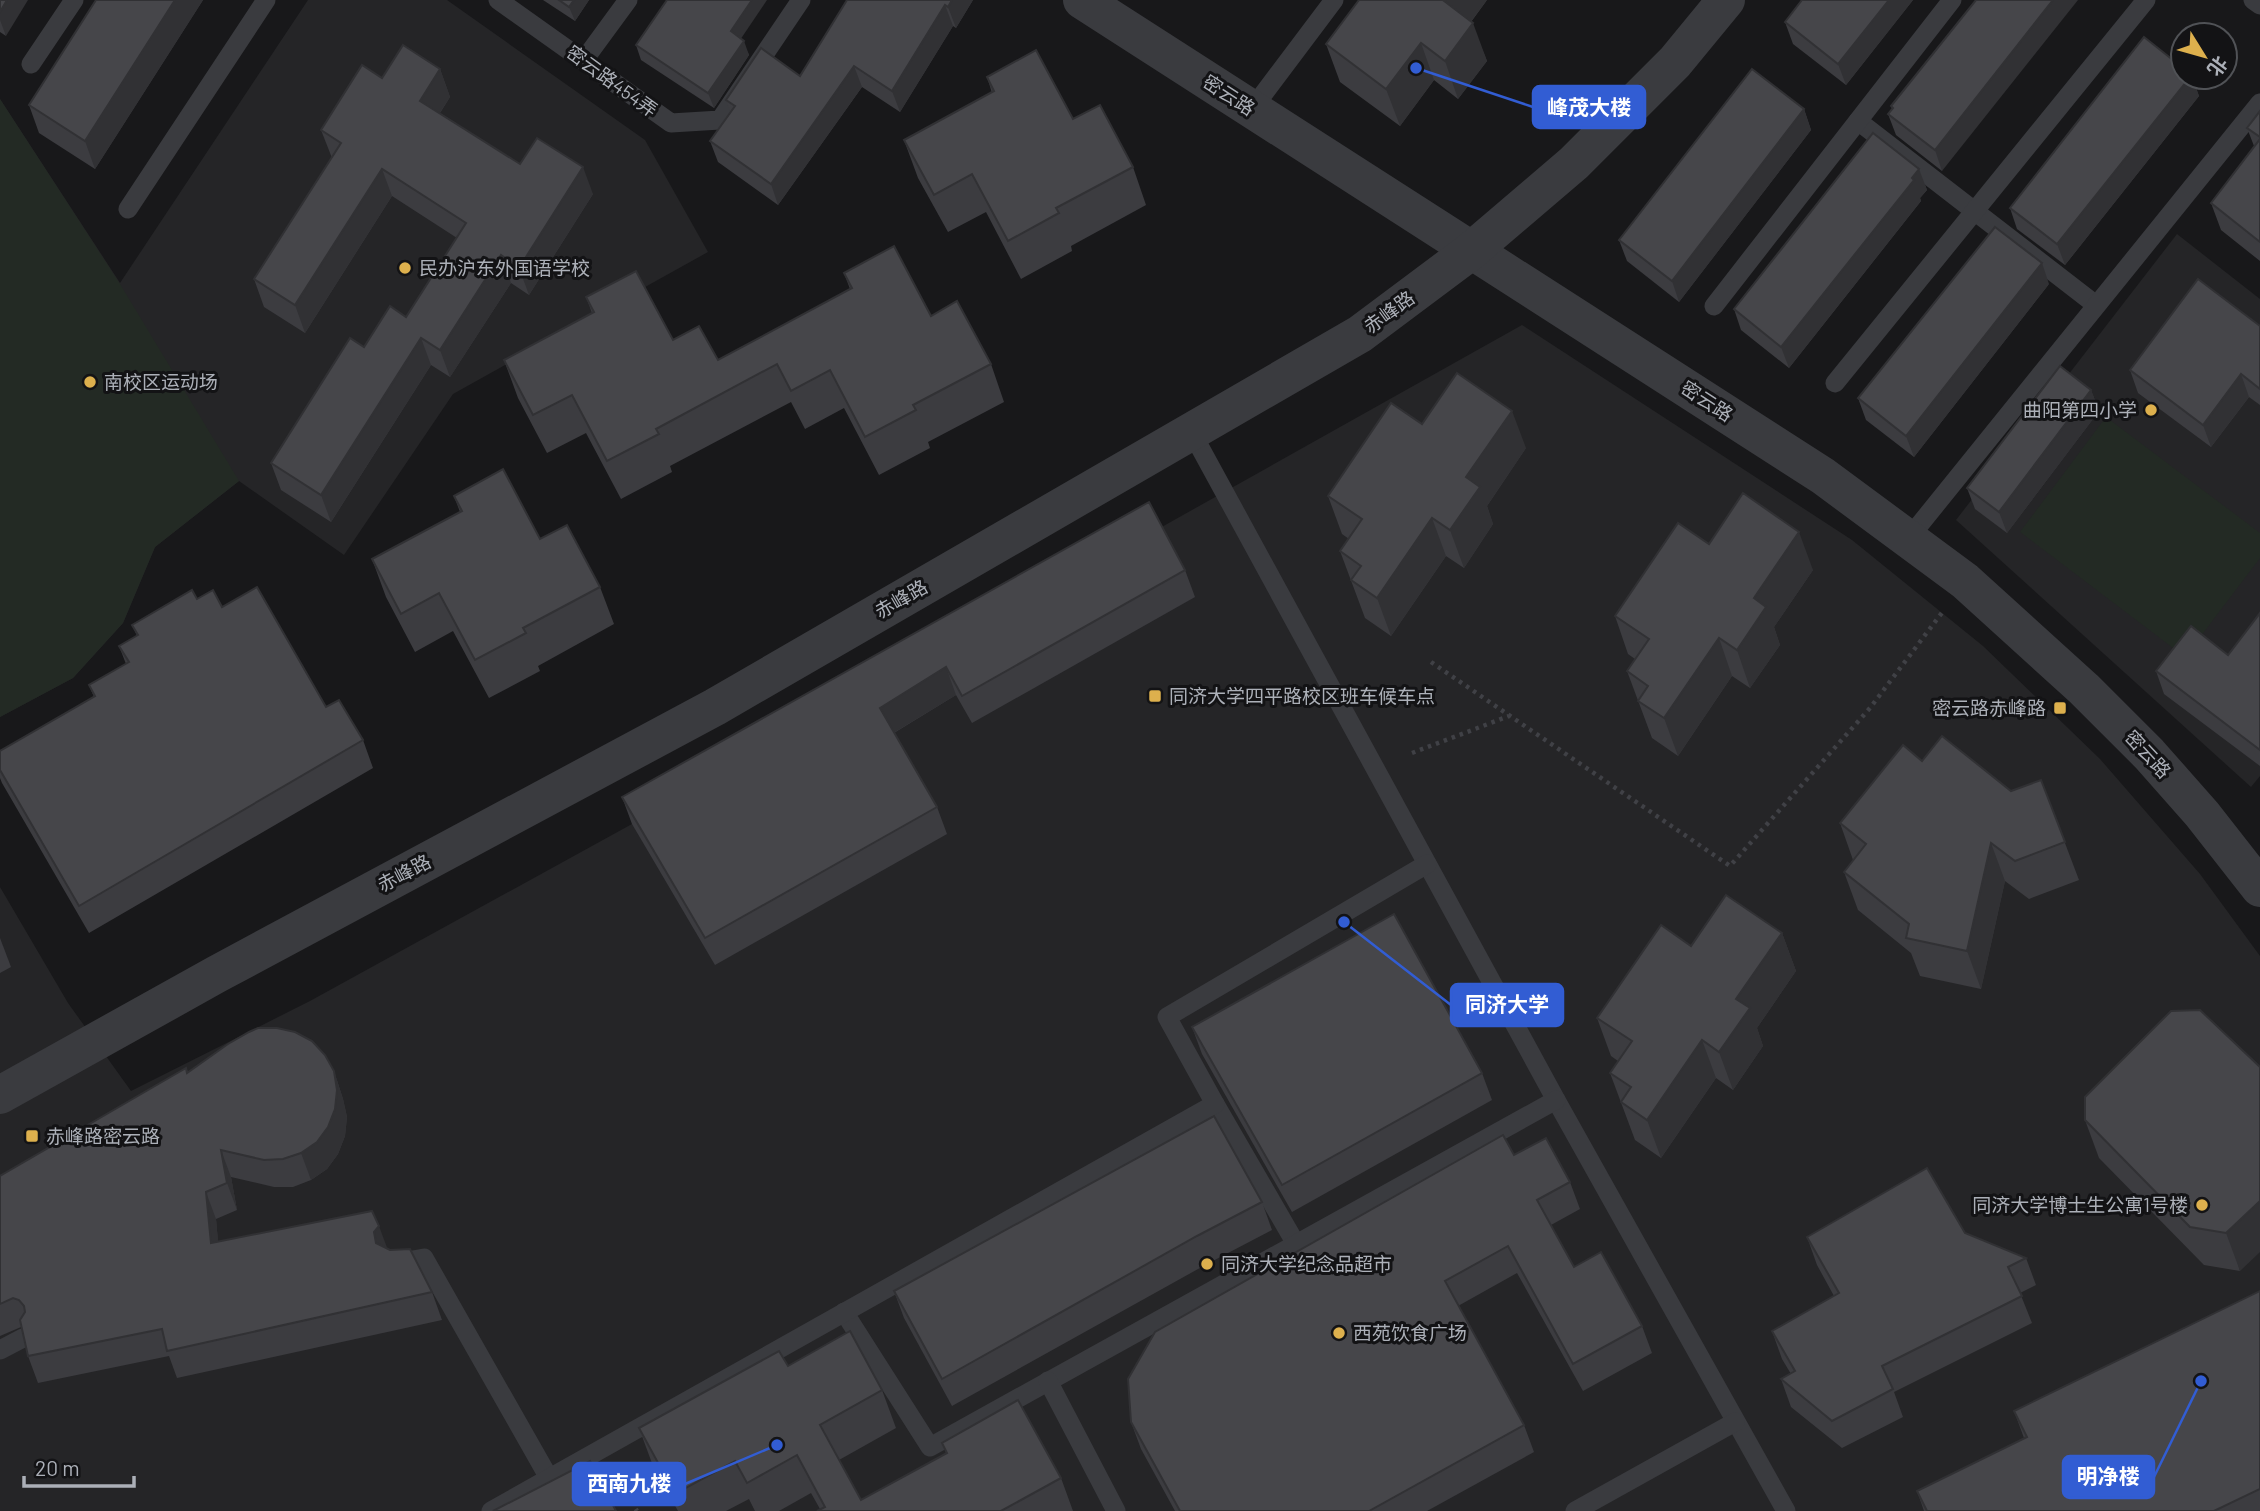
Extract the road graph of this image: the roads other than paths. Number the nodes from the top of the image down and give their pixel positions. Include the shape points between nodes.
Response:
1 (74, 0) edge
2 (266, 0) edge
3 (498, 0) edge
4 (628, 0) edge
5 (801, 0) edge
6 (1082, 0) edge
7 (1334, 0) edge
8 (1726, 0) edge
9 (1952, 0) edge
10 (2146, 0) edge
11 (2253, 0) edge
12 (2260, 5) edge
13 (584, 61) junction
14 (31, 64) dead end
15 (2260, 103) edge
16 (1252, 109) junction
17 (1858, 121) junction
18 (128, 209) dead end
19 (1975, 212) junction
20 (1471, 251) junction
21 (2096, 305) junction
22 (1714, 306) dead end
23 (1835, 383) dead end
24 (1191, 431) junction
25 (1908, 538) junction
26 (1427, 864) junction
27 (2260, 888) edge
28 (0, 1095) edge
29 (1556, 1100) junction
30 (1215, 1104) junction
31 (1296, 1244) junction
32 (396, 1263) edge
33 (844, 1312) junction
34 (23, 1338) edge
35 (0, 1350) edge
36 (1048, 1381) junction
37 (1735, 1422) junction
38 (549, 1478) junction
39 (491, 1511) edge
40 (1116, 1511) edge
41 (1575, 1511) edge
42 (1786, 1511) edge

1 - 14 lane
2 - 18 lane
3 - 13 lane, 密云路454弄
4 - 13 lane
5 - 13 lane, 密云路454弄 via 720,120 671,123
6 - 16 street, 密云路
7 - 16 lane
8 - 20 street, 赤峰路 via 1675,62 1574,163
9 - 17 lane
10 - 19 lane
11 - 12 lane
15 - 21 lane
16 - 20 street, 密云路
17 - 19 lane
17 - 22 lane
19 - 21 lane
19 - 23 lane
20 - 24 street, 赤峰路 via 1360,334
20 - 25 street, 密云路 via 1823,476
21 - 25 lane
24 - 26 lane
24 - 28 street, 赤峰路 via 715,707
25 - 27 street, 密云路 via 1965,581 2149,754
26 - 29 lane
26 - 30 lane via 1167,1017
29 - 31 lane
29 - 37 lane
30 - 31 lane
30 - 33 lane
31 - 36 lane
32 - 38 lane via 424,1258
33 - 36 lane via 930,1447
33 - 38 lane
34 - 35 lane
36 - 40 lane
37 - 41 lane
37 - 42 lane
38 - 39 lane

